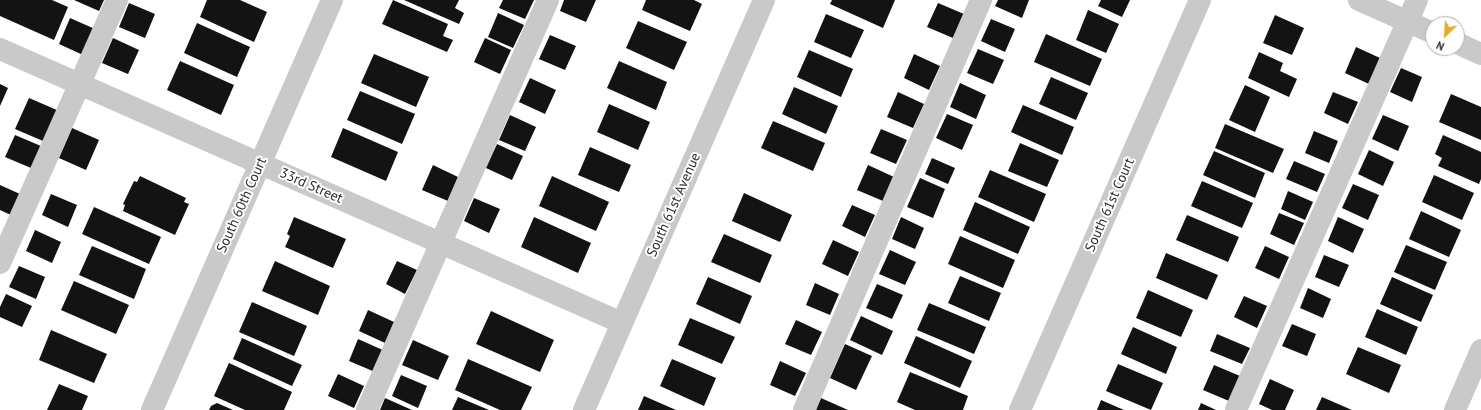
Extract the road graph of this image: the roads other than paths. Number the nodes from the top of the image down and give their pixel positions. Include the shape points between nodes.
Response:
1 (117, 0) edge
2 (332, 0) edge
3 (548, 0) edge
4 (764, 0) edge
5 (981, 0) edge
6 (1200, 0) edge
7 (1359, 0) edge
8 (1416, 0) edge
9 (1407, 21) junction
10 (1425, 29) edge
11 (1465, 47) edge
12 (0, 49) edge
13 (1481, 54) edge
14 (79, 84) junction
15 (260, 163) junction
16 (440, 243) junction
17 (0, 263) edge
18 (622, 323) junction
19 (1481, 350) edge
20 (152, 410) edge
21 (367, 410) edge
22 (584, 410) edge
23 (804, 410) edge
24 (1020, 410) edge
25 (1236, 410) edge
26 (1455, 410) edge

1 - 14 street
2 - 15 street, South 60th Court
3 - 16 street
4 - 18 street, South 61st Avenue
5 - 23 street
6 - 24 street, South 61st Court
7 - 9 street
8 - 9 street
9 - 10 street
9 - 25 street
11 - 13 street
12 - 14 street, 33rd Street
14 - 15 street, 33rd Street
14 - 17 street
15 - 16 street, 33rd Street
15 - 20 street, South 60th Court
16 - 18 street, 33rd Street
16 - 21 street
18 - 22 street, South 61st Avenue
19 - 26 street

